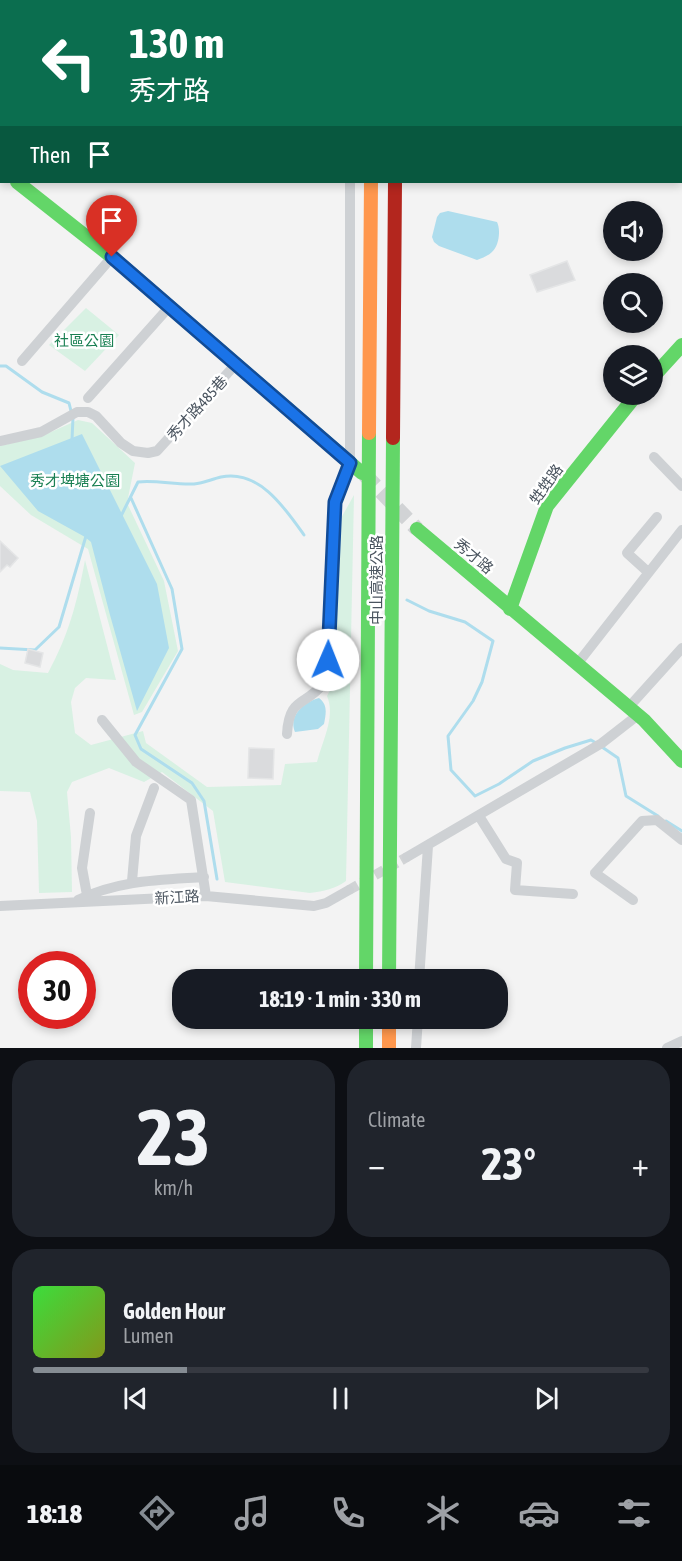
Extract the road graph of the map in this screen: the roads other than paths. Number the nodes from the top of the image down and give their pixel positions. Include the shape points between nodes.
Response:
1 (18, 183) edge
2 (350, 183) edge
3 (371, 183) edge
4 (395, 183) edge
5 (112, 257) junction
6 (170, 306) junction
7 (680, 350) edge
8 (22, 361) dead end
9 (235, 365) junction
10 (663, 367) edge
11 (88, 399) dead end
12 (629, 405) edge
13 (0, 441) edge
14 (654, 457) dead end
15 (350, 463) junction
16 (362, 473) tunnel mouth
17 (682, 486) edge
18 (657, 517) dead end
19 (417, 529) tunnel mouth
20 (682, 530) edge
21 (648, 572) junction
22 (510, 609) junction
23 (682, 648) edge
24 (578, 663) junction
25 (633, 711) junction
26 (102, 720) dead end
27 (287, 734) dead end
28 (682, 761) edge
29 (154, 788) dead end
30 (90, 813) dead end
31 (479, 816) junction
32 (682, 840) edge
33 (428, 846) junction
34 (407, 857) tunnel mouth
35 (204, 877) junction
36 (132, 881) junction
37 (349, 890) tunnel mouth
38 (573, 894) dead end
39 (87, 895) junction
40 (206, 896) junction
41 (633, 900) dead end
42 (72, 902) junction
43 (0, 906) edge
44 (366, 969) edge
45 (389, 969) edge
46 (420, 969) edge
47 (366, 1029) edge
48 (389, 1029) edge
49 (417, 1029) edge
50 (682, 1041) edge
51 (366, 1048) edge
52 (389, 1048) edge
53 (416, 1048) edge
54 (667, 1048) edge

1 - 5 main road
2 - 15 street
3 - 44 main road, 中山高速公路
4 - 45 main road, 中山高速公路
5 - 6 main road
5 - 8 street
6 - 9 main road
6 - 11 street
7 - 10 main road
9 - 13 street, 秀才路485巷 via 157,451 134,451 88,412 77,412 41,432
9 - 15 main road
12 - 22 main road, 甡甡路 via 548,506
14 - 17 street
15 - 16 main road
15 - 27 street via 335,502 328,672 322,685 294,706
18 - 21 street via 627,554
19 - 22 main road, 秀才路
20 - 21 street
21 - 24 street
22 - 24 main road, 秀才路
23 - 25 street
24 - 25 main road, 秀才路
25 - 28 main road, 秀才路
25 - 31 street via 597,745
26 - 35 street via 136,762 191,800
29 - 36 street via 136,836
30 - 39 street via 82,868
31 - 33 street
31 - 38 street via 506,859 517,863 515,890
32 - 41 street via 657,820 642,821 594,873
33 - 34 street
33 - 46 street
35 - 36 street
35 - 40 street
36 - 39 street
37 - 40 street, 新江路 via 314,906
39 - 42 street
40 - 42 street, 新江路
42 - 43 street, 新江路
47 - 51 main road
48 - 52 main road
49 - 53 street
50 - 54 street

